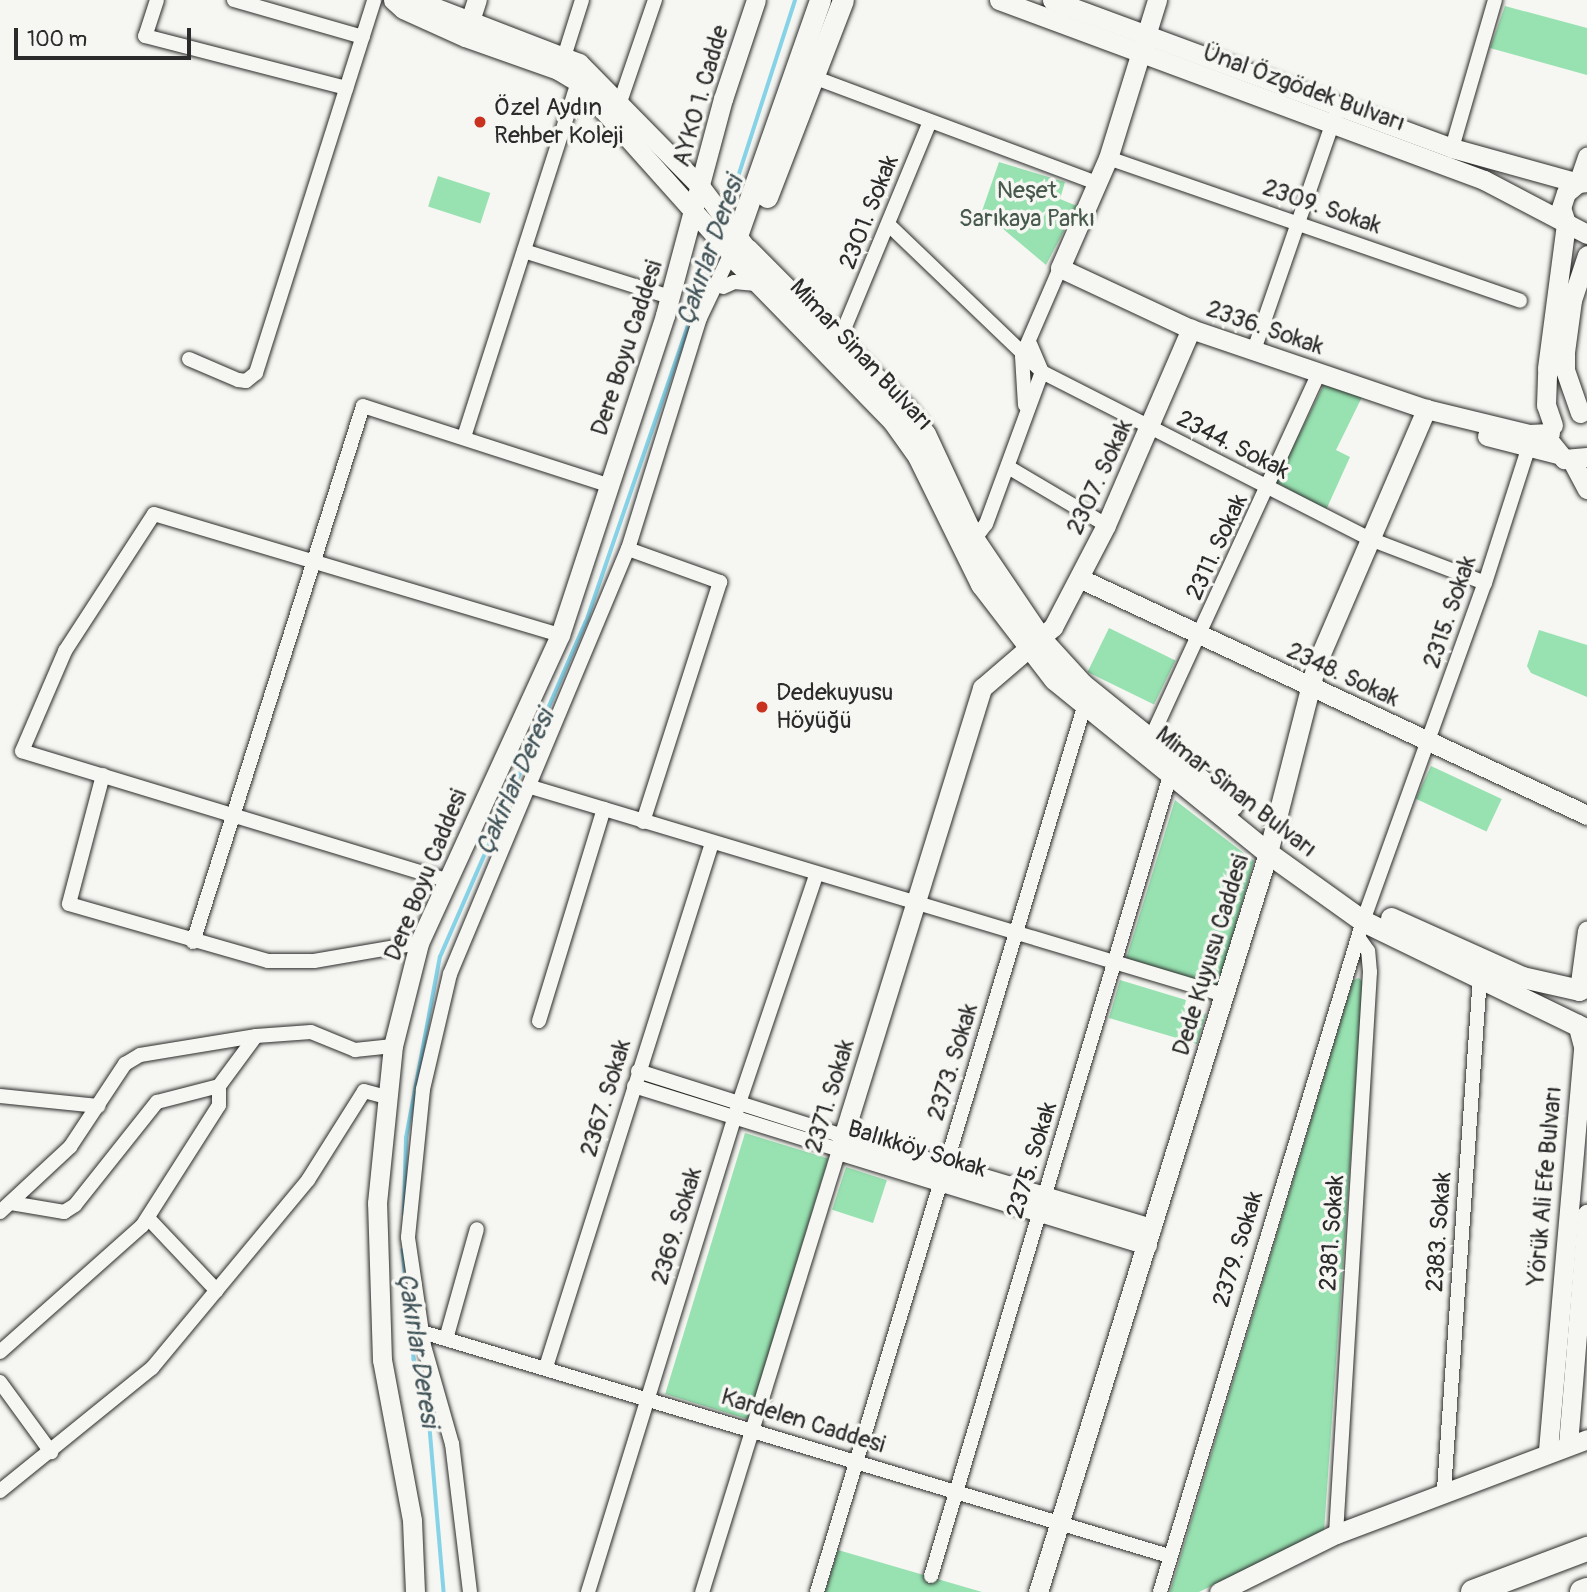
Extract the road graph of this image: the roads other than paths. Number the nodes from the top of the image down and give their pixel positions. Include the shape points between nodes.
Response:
1 (158, 0) edge
2 (234, 0) edge
3 (374, 0) edge
4 (393, 0) edge
5 (416, 0) edge
6 (477, 0) edge
7 (582, 0) edge
8 (655, 0) edge
9 (756, 0) edge
10 (820, 0) edge
11 (844, 0) edge
12 (999, 0) edge
13 (1052, 0) edge
14 (1157, 0) edge
15 (1495, 0) edge
16 (467, 30) junction
17 (363, 37) junction
18 (1144, 47) junction
19 (564, 57) junction
20 (813, 77) junction
21 (578, 82) junction
22 (346, 88) junction
23 (619, 105) junction
24 (1335, 116) junction
25 (930, 121) junction
26 (659, 144) junction
27 (1452, 148) junction
28 (709, 150) junction
29 (1587, 157) edge
30 (1108, 158) junction
31 (1583, 182) edge
32 (1097, 183) junction
33 (700, 186) junction
34 (704, 210) junction
35 (1298, 223) junction
36 (1566, 223) junction
37 (890, 226) junction
38 (1587, 234) edge
39 (736, 247) junction
40 (524, 251) junction
41 (1587, 256) edge
42 (1060, 268) junction
43 (760, 285) junction
44 (723, 287) junction
45 (670, 297) junction
46 (1520, 301) dead end
47 (1191, 329) junction
48 (1254, 349) junction
49 (835, 350) junction
50 (1026, 350) junction
51 (189, 359) dead end
52 (1042, 372) junction
53 (1319, 373) junction
54 (680, 394) junction
55 (1026, 408) junction
56 (1426, 409) junction
57 (1583, 415) edge
58 (1460, 419) junction
59 (1149, 428) junction
60 (1552, 429) junction
61 (464, 437) junction
62 (1528, 449) junction
63 (1572, 457) edge
64 (1009, 467) junction
65 (608, 485) junction
66 (1587, 489) edge
67 (1269, 490) junction
68 (1106, 525) junction
69 (1370, 539) junction
70 (968, 546) junction
71 (628, 549) junction
72 (314, 562) junction
73 (1079, 578) junction
74 (1485, 583) junction
75 (560, 635) junction
76 (1200, 637) junction
77 (1035, 644) junction
78 (1311, 686) junction
79 (1084, 707) junction
80 (1151, 738) junction
81 (1428, 743) junction
82 (1173, 765) junction
83 (103, 775) junction
84 (531, 787) junction
85 (604, 809) junction
86 (232, 815) junction
87 (1587, 815) edge
88 (643, 822) junction
89 (712, 843) junction
90 (1270, 846) junction
91 (816, 876) junction
92 (446, 880) junction
93 (913, 903) junction
94 (1363, 922) junction
95 (1016, 931) junction
96 (1587, 931) edge
97 (193, 942) junction
98 (419, 943) junction
99 (1116, 963) junction
100 (1480, 976) junction
101 (1583, 988) edge
102 (1224, 995) junction
103 (539, 1021) dead end
104 (1582, 1027) edge
105 (256, 1035) junction
106 (393, 1046) junction
107 (636, 1079) junction
108 (219, 1086) junction
109 (0, 1096) edge
110 (387, 1097) junction
111 (739, 1103) junction
112 (99, 1105) junction
113 (735, 1118) junction
114 (841, 1143) junction
115 (942, 1175) junction
116 (1042, 1205) junction
117 (6, 1208) edge
118 (1587, 1214) edge
119 (148, 1218) junction
120 (477, 1229) dead end
121 (1149, 1236) junction
122 (1579, 1253) edge
123 (217, 1291) junction
124 (422, 1332) junction
125 (446, 1339) junction
126 (0, 1352) edge
127 (547, 1367) junction
128 (0, 1382) edge
129 (648, 1397) junction
130 (752, 1429) junction
131 (1578, 1441) edge
132 (1548, 1450) junction
133 (51, 1452) junction
134 (856, 1462) junction
135 (1444, 1490) junction
136 (0, 1491) edge
137 (956, 1492) junction
138 (1060, 1523) junction
139 (1336, 1534) junction
140 (1587, 1549) edge
141 (1169, 1556) junction
142 (931, 1576) dead end
143 (1587, 1590) edge
144 (415, 1592) edge
145 (470, 1592) edge
146 (588, 1592) edge
147 (702, 1592) edge
148 (817, 1592) edge
149 (1038, 1592) edge
150 (1160, 1592) edge
151 (1219, 1592) edge
152 (1473, 1592) edge
153 (1582, 1592) edge

1 - 22 street via 145,36
2 - 17 street
3 - 17 street
4 - 16 street, Mimar Sinan Bulvarı via 402,9
5 - 16 street, Mimar Sinan Bulvarı
6 - 16 street
7 - 19 street
8 - 23 street
9 - 28 street, AYKO 1. Cadde
10 - 39 main road
11 - 20 main road
12 - 18 street, Ünal Özgödek Bulvarı
13 - 18 street, Ünal Özgödek Bulvarı
14 - 18 street
15 - 27 street
16 - 19 street, Mimar Sinan Bulvarı
16 - 21 street, Mimar Sinan Bulvarı
17 - 22 street
18 - 24 street, Ünal Özgödek Bulvarı
18 - 30 street
19 - 23 street, Mimar Sinan Bulvarı via 579,63
20 - 25 street
20 - 39 main road
21 - 34 street, Mimar Sinan Bulvarı
21 - 40 street
22 - 51 street via 256,373 246,381 238,380
23 - 26 street, Mimar Sinan Bulvarı
24 - 27 street, Ünal Özgödek Bulvarı
24 - 35 street
24 - 36 street, Ünal Özgödek Bulvarı via 1485,180
25 - 32 street
25 - 37 street, 2301. Sokak
26 - 28 street via 683,154
26 - 33 street, Mimar Sinan Bulvarı
27 - 31 street, Ünal Özgödek Bulvarı
28 - 33 street, AYKO 1. Cadde
29 - 31 street
30 - 32 street
30 - 35 street, 2309. Sokak
31 - 36 street via 1563,200
32 - 42 street
33 - 34 street, AYKO 1. Cadde
34 - 39 street, Mimar Sinan Bulvarı
34 - 45 street, Dere Boyu Caddesi
35 - 46 street, 2309. Sokak
35 - 48 street
36 - 38 street, Ünal Özgödek Bulvarı
36 - 60 street via 1547,368 1546,405
37 - 49 street, 2301. Sokak
37 - 50 street, 2344. Sokak
39 - 43 main road, Mimar Sinan Bulvarı
39 - 44 street
39 - 49 main road, Mimar Sinan Bulvarı
39 - 54 street via 700,318
40 - 45 street
40 - 61 street
41 - 57 street via 1572,300 1565,352 1565,370
42 - 47 street, 2336. Sokak
42 - 50 street
43 - 44 street via 734,282
43 - 49 main road, Mimar Sinan Bulvarı
44 - 54 street
45 - 65 street, Dere Boyu Caddesi
47 - 48 street, 2336. Sokak
47 - 59 street, 2307. Sokak
48 - 53 street, 2336. Sokak
49 - 70 main road, Mimar Sinan Bulvarı via 925,434
50 - 52 street, 2344. Sokak
50 - 55 street
52 - 55 street
52 - 59 street, 2344. Sokak
53 - 56 street, 2336. Sokak
53 - 67 street, 2311. Sokak
54 - 71 street
55 - 64 street
56 - 58 street, 2336. Sokak
56 - 69 street, Dede Kuyusu Caddesi
57 - 60 street via 1564,415
58 - 60 street, 2336. Sokak via 1528,434
58 - 62 street, 2336. Sokak via 1480,433
59 - 67 street, 2344. Sokak
59 - 68 street, 2307. Sokak
60 - 63 street
61 - 65 street
61 - 72 street via 363,407
62 - 63 street, 2336. Sokak
62 - 74 street, 2315. Sokak
63 - 66 street
64 - 68 street
64 - 70 street
65 - 75 street, Dere Boyu Caddesi
67 - 69 street, 2344. Sokak
67 - 76 street, 2311. Sokak
68 - 73 street, 2307. Sokak
69 - 74 street, 2344. Sokak
69 - 78 street, Dede Kuyusu Caddesi
70 - 77 main road, Mimar Sinan Bulvarı
71 - 84 street
71 - 88 street via 720,582
72 - 75 street
72 - 83 street via 154,514 65,651 22,751
72 - 86 street
73 - 76 street, 2348. Sokak
73 - 77 street, 2307. Sokak
74 - 81 street, 2315. Sokak
75 - 92 street, Dere Boyu Caddesi
76 - 78 street, 2348. Sokak
76 - 80 street, 2311. Sokak
77 - 79 main road, Mimar Sinan Bulvarı
77 - 80 main road, Mimar Sinan Bulvarı
77 - 93 street, 2371. Sokak via 982,688
78 - 81 street, 2348. Sokak
78 - 90 street, Dede Kuyusu Caddesi
79 - 82 main road, Mimar Sinan Bulvarı
79 - 95 street, 2373. Sokak
80 - 82 main road, Mimar Sinan Bulvarı
81 - 87 street, 2348. Sokak
81 - 94 street, 2315. Sokak
82 - 90 main road, Mimar Sinan Bulvarı
82 - 99 street, 2375. Sokak
83 - 86 street
83 - 97 street via 69,904
84 - 85 street
84 - 124 street via 480,893 450,974 423,1089 408,1237
85 - 88 street
85 - 103 street
86 - 92 street
86 - 97 street
88 - 89 street
89 - 91 street
89 - 107 street, 2367. Sokak
90 - 94 main road, Mimar Sinan Bulvarı
90 - 102 street, Dede Kuyusu Caddesi
91 - 93 street
91 - 111 street, 2369. Sokak
92 - 98 street, Dere Boyu Caddesi
93 - 95 street
93 - 114 street, 2371. Sokak
94 - 100 main road, Mimar Sinan Bulvarı
94 - 101 main road, Mimar Sinan Bulvarı via 1522,977
94 - 139 street, 2381. Sokak via 1370,972
94 - 141 street, 2379. Sokak
95 - 99 street
95 - 115 street, 2373. Sokak
96 - 101 street, Yörük Ali Efe Bulvarı
97 - 98 street via 268,961
98 - 106 street, Dere Boyu Caddesi
99 - 102 street
99 - 116 street, 2375. Sokak
100 - 104 main road, Mimar Sinan Bulvarı
100 - 135 street, 2383. Sokak
101 - 104 main road, Yörük Ali Efe Bulvarı via 1570,1007
102 - 121 street, Dede Kuyusu Caddesi
104 - 122 street, Yörük Ali Efe Bulvarı
105 - 106 street via 310,1032 355,1050
105 - 108 street
105 - 112 street via 140,1055 125,1064
106 - 110 street, Dere Boyu Caddesi
107 - 111 street, Balıkköy Sokak
107 - 113 street, Balıkköy Sokak
107 - 127 street, 2367. Sokak
108 - 117 street via 157,1102 75,1205 64,1212
108 - 119 street via 219,1105
109 - 112 street
110 - 123 street via 364,1091 332,1148
110 - 144 street, Dere Boyu Caddesi via 377,1203 382,1360 412,1520
111 - 113 street, 2369. Sokak
111 - 114 street, Balıkköy Sokak
112 - 117 street via 70,1147
113 - 114 street, Balıkköy Sokak
113 - 129 street, 2369. Sokak
114 - 115 street, Balıkköy Sokak
114 - 130 street, 2371. Sokak
115 - 116 street, Balıkköy Sokak
115 - 134 street, 2373. Sokak
116 - 121 street, Balıkköy Sokak
116 - 137 street, 2375. Sokak
118 - 122 street, Yörük Ali Efe Bulvarı
119 - 123 street
119 - 126 street
120 - 125 street
121 - 138 street, Dede Kuyusu Caddesi
122 - 131 street, Yörük Ali Efe Bulvarı
122 - 132 street, Yörük Ali Efe Bulvarı
123 - 133 street via 152,1368
124 - 125 street, Kardelen Caddesi
124 - 145 street via 452,1444
125 - 127 street, Kardelen Caddesi
127 - 129 street, Kardelen Caddesi
128 - 133 street
129 - 130 street, Kardelen Caddesi
129 - 146 street, 2369. Sokak
130 - 134 street, Kardelen Caddesi
130 - 147 street, 2371. Sokak
131 - 132 street
132 - 135 street
133 - 136 street
134 - 137 street, Kardelen Caddesi
134 - 148 street, 2373. Sokak
135 - 139 street
137 - 138 street, Kardelen Caddesi
137 - 142 street, 2375. Sokak
138 - 141 street, Kardelen Caddesi
138 - 149 street, Dede Kuyusu Caddesi
139 - 151 street
140 - 152 highway
141 - 150 street, 2379. Sokak
143 - 153 highway

